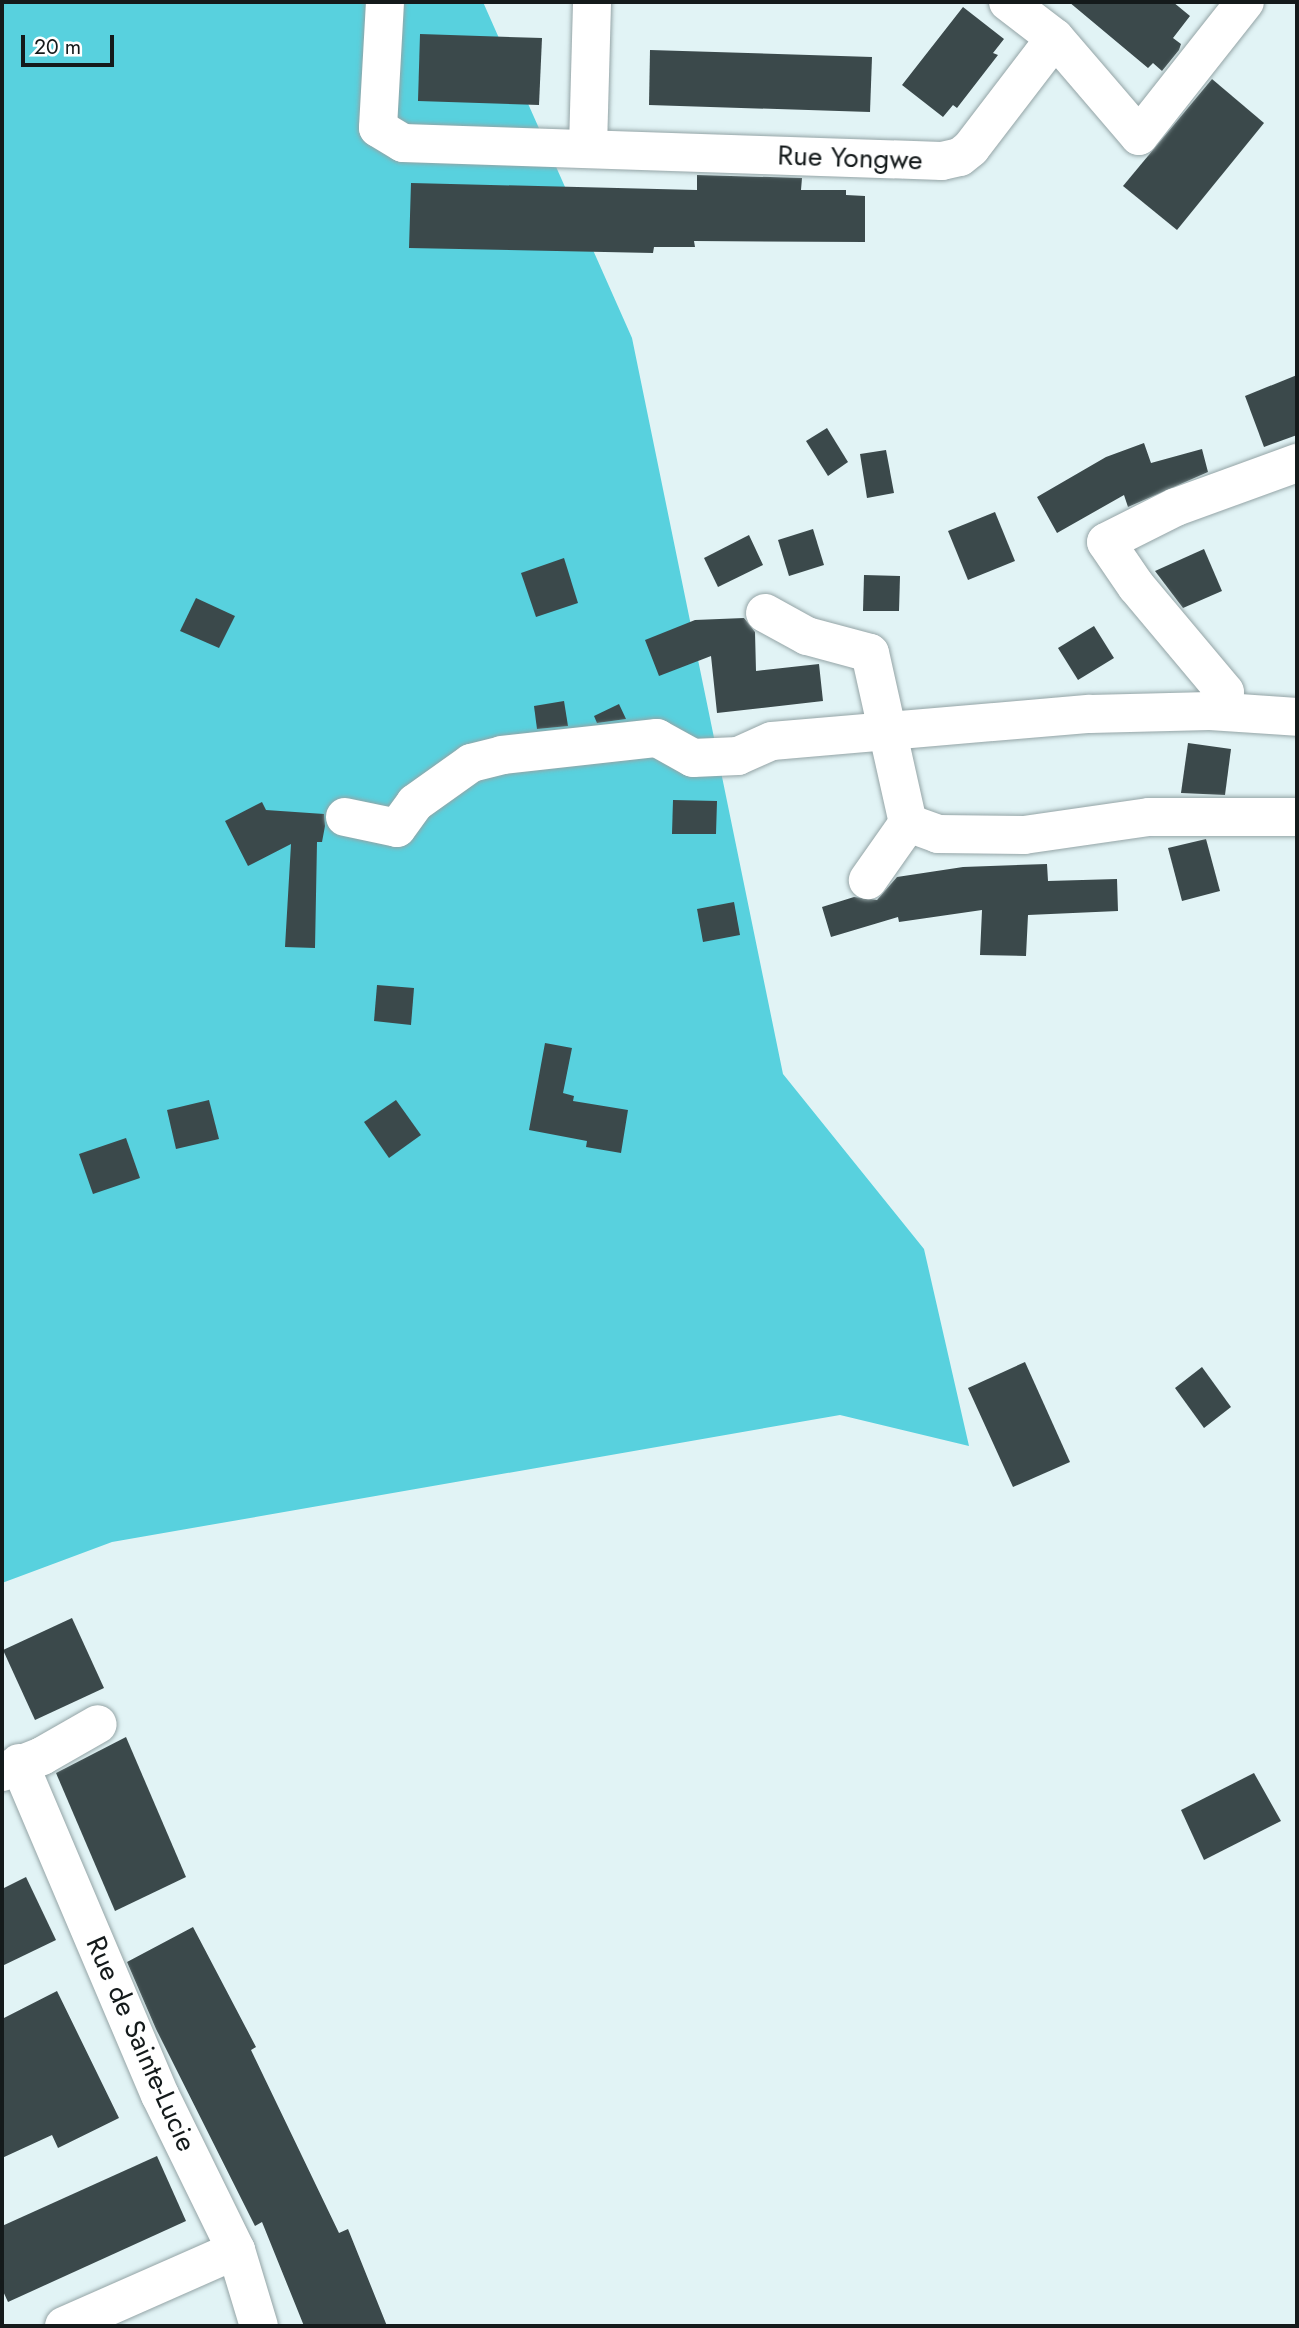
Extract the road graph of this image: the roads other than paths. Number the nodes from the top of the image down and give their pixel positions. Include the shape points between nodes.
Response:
1 (384, 2) edge
2 (592, 2) edge
3 (1008, 2) edge
4 (1244, 3) edge
5 (1055, 38) junction
6 (588, 146) junction
7 (1297, 463) edge
8 (765, 613) dead end
9 (1210, 711) junction
10 (1297, 717) edge
11 (885, 735) junction
12 (345, 817) dead end
13 (1297, 817) edge
14 (908, 823) junction
15 (868, 880) dead end
16 (98, 1724) dead end
17 (11, 1768) edge
18 (236, 2250) junction
19 (64, 2326) edge
20 (259, 2326) edge

1 - 6 street, Rue Yongwe via 378,128 403,143
2 - 6 street
3 - 5 street
4 - 5 street via 1139,136
5 - 6 street, Rue Yongwe via 960,158 922,162
7 - 9 street via 1176,507 1106,542 1136,586 1225,692
8 - 11 street via 807,636 870,653
9 - 10 street
9 - 11 street via 1090,714
11 - 12 street via 772,741 727,757 693,758 657,738 502,755 471,764 415,803 397,828
11 - 14 street
13 - 14 street via 1149,817 1024,835 938,834
14 - 15 street
16 - 17 street
17 - 18 street, Rue de Sainte-Lucie
18 - 19 street
18 - 20 street, Rue de Sainte-Lucie

